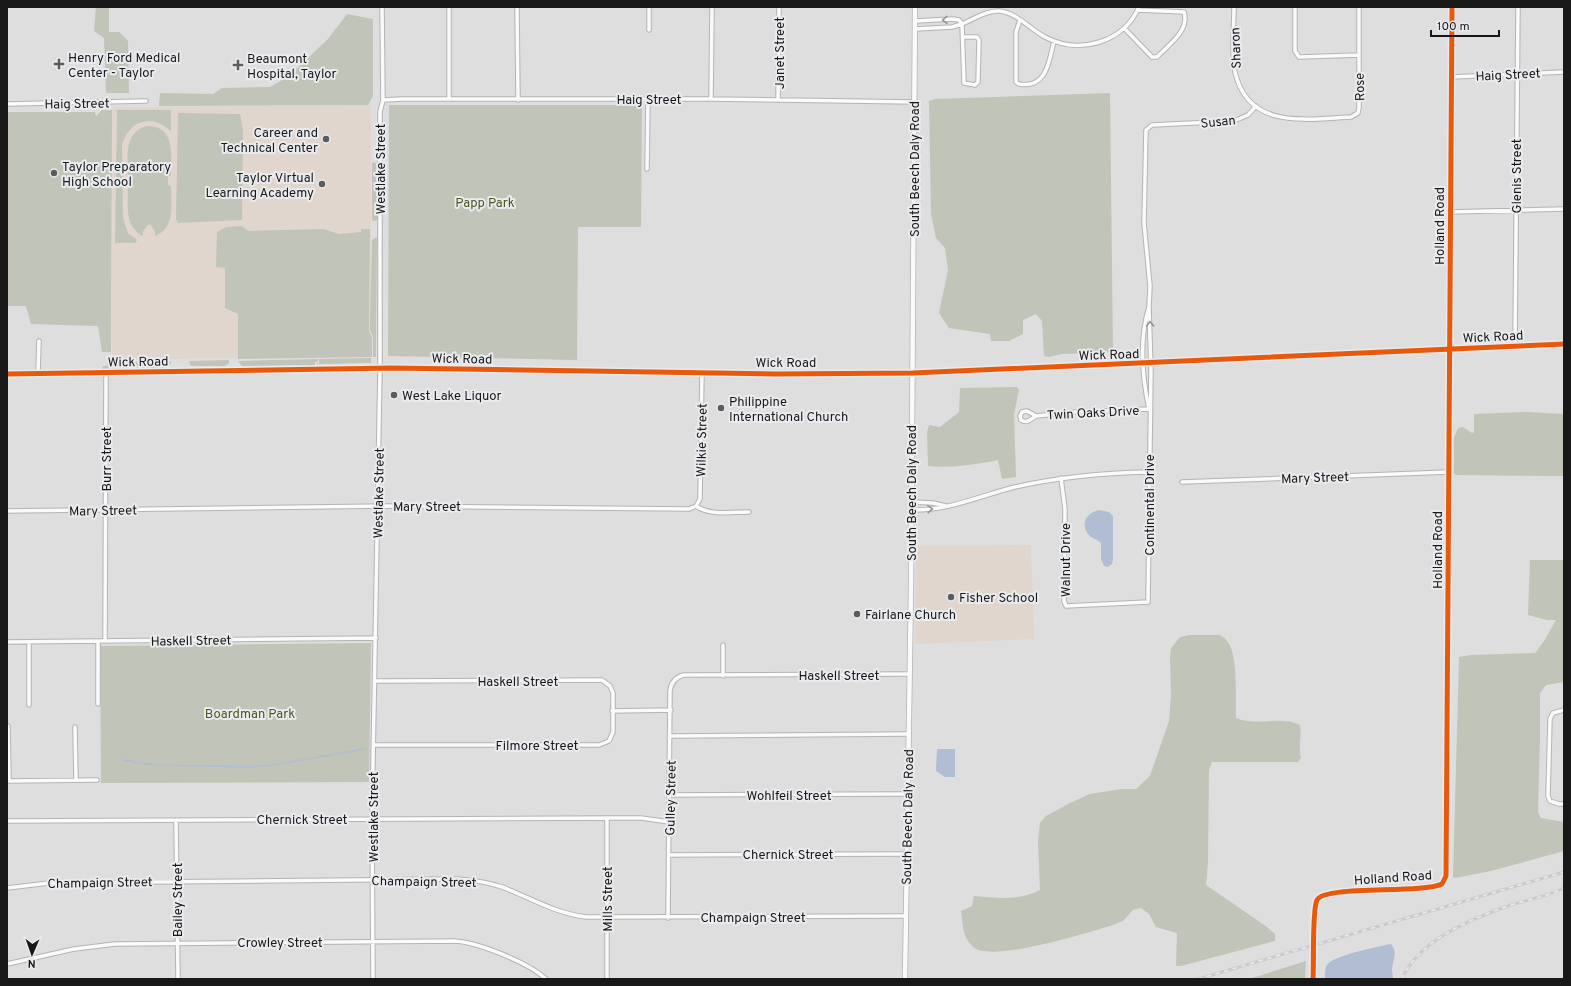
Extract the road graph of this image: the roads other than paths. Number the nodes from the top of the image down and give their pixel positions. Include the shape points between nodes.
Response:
1 (382, 7) edge
2 (449, 7) edge
3 (517, 7) edge
4 (648, 7) edge
5 (712, 7) edge
6 (779, 7) edge
7 (915, 7) edge
8 (1234, 7) edge
9 (1295, 7) edge
10 (1359, 7) edge
11 (1452, 7) edge
12 (1518, 7) edge
13 (1139, 9) edge
14 (1020, 20) junction
15 (915, 21) junction
16 (962, 24) junction
17 (915, 28) junction
18 (1124, 28) junction
19 (649, 30) dead end
20 (963, 37) junction
21 (1054, 41) junction
22 (1359, 56) junction
23 (1564, 72) edge
24 (1517, 74) junction
25 (1451, 77) junction
26 (449, 99) junction
27 (648, 99) junction
28 (711, 99) junction
29 (778, 99) junction
30 (384, 100) junction
31 (518, 100) junction
32 (146, 101) dead end
33 (915, 102) junction
34 (7, 104) edge
35 (1256, 106) junction
36 (1148, 128) joint
37 (647, 169) dead end
38 (1564, 209) edge
39 (1516, 210) junction
40 (1450, 212) junction
41 (1149, 307) junction
42 (39, 340) dead end
43 (1564, 344) edge
44 (1515, 346) junction
45 (1449, 350) junction
46 (1151, 363) junction
47 (1144, 364) junction
48 (380, 368) junction
49 (702, 372) junction
50 (38, 373) junction
51 (106, 373) junction
52 (912, 373) junction
53 (7, 374) edge
54 (1149, 409) junction
55 (1036, 416) dead end
56 (1149, 472) junction
57 (1449, 472) junction
58 (1061, 478) junction
59 (1182, 482) dead end
60 (911, 502) junction
61 (378, 506) junction
62 (696, 506) junction
63 (949, 506) junction
64 (106, 510) junction
65 (911, 510) junction
66 (7, 511) edge
67 (750, 512) dead end
68 (1148, 602) joint
69 (376, 638) junction
70 (98, 641) junction
71 (105, 641) junction
72 (7, 642) edge
73 (29, 642) junction
74 (723, 644) dead end
75 (909, 674) junction
76 (723, 676) junction
77 (674, 680) joint
78 (375, 681) junction
79 (98, 704) dead end
80 (29, 705) dead end
81 (671, 710) junction
82 (1564, 710) edge
83 (612, 711) junction
84 (8, 726) dead end
85 (75, 727) dead end
86 (908, 734) junction
87 (671, 736) junction
88 (374, 745) junction
89 (76, 780) junction
90 (97, 780) dead end
91 (8, 781) edge
92 (908, 794) junction
93 (670, 796) junction
94 (1564, 804) edge
95 (372, 818) junction
96 (607, 818) junction
97 (176, 820) junction
98 (7, 821) edge
99 (669, 822) junction
100 (907, 854) junction
101 (669, 855) junction
102 (372, 880) junction
103 (177, 882) junction
104 (7, 888) edge
105 (906, 916) junction
106 (607, 918) junction
107 (668, 918) junction
108 (372, 941) junction
109 (177, 943) junction
110 (7, 964) edge
111 (178, 979) edge
112 (373, 979) edge
113 (546, 979) edge
114 (607, 979) edge
115 (905, 979) edge
116 (1313, 979) edge

1 - 30 street, Westlake Street
2 - 26 street
3 - 31 street
4 - 19 street
5 - 28 street
6 - 29 street, Janet Street
7 - 15 street, South Beech Daly Road
8 - 35 street, Sharon via 1235,72 1242,90
9 - 22 street via 1295,51 1299,57
10 - 22 street, Rose
11 - 25 street, Holland Road
12 - 24 street, Glenis Street
13 - 18 street
13 - 18 street via 1184,12 1184,25 1180,33 1157,57 1152,57
14 - 16 street via 997,11
14 - 21 street
14 - 21 street via 1016,32 1016,82 1019,84 1032,84 1041,79 1047,68
16 -> 15 street via 960,20
15 - 17 street, South Beech Daly Road
16 - 17 street via 952,27
16 - 20 street
17 - 33 street, South Beech Daly Road
18 - 21 street via 1112,37 1092,44 1069,45
20 - 20 street via 964,83 976,84 979,40 977,37
22 - 35 street, Rose via 1358,113 1351,116 1292,119 1278,117
23 - 24 street, Haig Street
24 - 25 street, Haig Street
24 - 39 street, Glenis Street
25 - 40 street, Holland Road
26 - 30 street, Haig Street
26 - 31 street, Haig Street
27 - 28 street, Haig Street
27 - 31 street, Haig Street
27 - 37 street
28 - 29 street, Haig Street
29 - 33 street, Haig Street
30 - 48 street, Westlake Street via 380,117
32 - 34 street, Haig Street
33 - 52 street, South Beech Daly Road
35 - 36 street, Susan via 1248,115 1234,121 1156,124
36 - 41 street, Continental Drive via 1145,134 1144,223 1150,279
38 - 39 street
39 - 40 street
39 - 44 street, Glenis Street
40 - 45 street, Holland Road
46 -> 41 street, Continental Drive
41 - 47 street, Continental Drive via 1144,323
42 - 50 street
43 - 44 street, Wick Road
44 - 45 street, Wick Road
45 - 46 street, Wick Road
45 - 57 street, Holland Road
46 - 47 street, Wick Road
46 - 54 street, Continental Drive
47 - 52 street, Wick Road
47 - 54 street, Continental Drive
48 - 49 street, Wick Road
48 - 51 street, Wick Road
48 - 61 street, Westlake Street
49 - 52 street, Wick Road
49 - 62 street, Wilkie Street via 700,499
50 - 51 street, Wick Road
50 - 53 street, Wick Road
51 - 64 street, Burr Street
52 - 60 street, South Beech Daly Road
54 - 55 street, Twin Oaks Drive
54 - 56 street, Continental Drive
56 - 58 street
56 - 68 street, Continental Drive
57 - 59 street, Mary Street
57 - 116 street, Holland Road via 1445,878 1442,884 1428,888 1337,892 1320,896 1315,912
58 - 63 street
58 - 68 street, Walnut Drive via 1065,509 1066,606
60 - 63 street
60 - 65 street, South Beech Daly Road
61 - 62 street, Mary Street via 689,509
61 - 64 street, Mary Street
61 - 69 street, Westlake Street
62 - 67 street, Mary Street via 713,512
65 -> 63 street via 933,510
64 - 66 street, Mary Street
64 - 71 street, Burr Street
65 - 75 street, South Beech Daly Road
69 - 71 street, Haskell Street
69 - 78 street, Westlake Street
70 - 71 street, Haskell Street
70 - 73 street, Haskell Street
70 - 79 street
72 - 73 street, Haskell Street
73 - 80 street
74 - 76 street
75 - 76 street, Haskell Street
75 - 86 street, South Beech Daly Road
76 - 77 street, Haskell Street via 684,675
77 - 81 street, Gulley Street via 671,687
78 - 83 street, Haskell Street via 602,680 612,689
78 - 88 street, Westlake Street
81 - 83 street
81 - 87 street, Gulley Street
82 - 94 street via 1553,713 1550,719 1548,796 1550,801
83 - 88 street, Filmore Street via 612,736 606,743 599,745
84 - 91 street
85 - 89 street
86 - 87 street
86 - 92 street, South Beech Daly Road
87 - 93 street, Gulley Street
88 - 95 street, Westlake Street
89 - 90 street
89 - 91 street
92 - 93 street, Wohlfeil Street
92 - 100 street, South Beech Daly Road
93 - 99 street, Gulley Street
95 - 96 street, Chernick Street
95 - 97 street, Chernick Street
95 - 102 street, Westlake Street
96 - 99 street, Chernick Street via 641,818
96 - 106 street, Mills Street
97 - 98 street, Chernick Street
97 - 103 street, Bailey Street
99 - 101 street, Gulley Street
100 - 101 street, Chernick Street
100 - 105 street, South Beech Daly Road
101 - 107 street, Gulley Street
102 - 103 street, Champaign Street
102 - 106 street, Champaign Street via 478,881 503,888 563,913
102 - 108 street, Westlake Street
103 - 104 street, Champaign Street via 49,883
103 - 109 street, Bailey Street
105 - 107 street, Champaign Street
105 - 115 street, South Beech Daly Road
106 - 107 street, Champaign Street
106 - 114 street, Mills Street
108 - 109 street, Crowley Street
108 - 112 street, Westlake Street
108 - 113 street, Crowley Street via 467,942 490,949 538,972
109 - 110 street, Crowley Street via 96,946
109 - 111 street, Bailey Street

